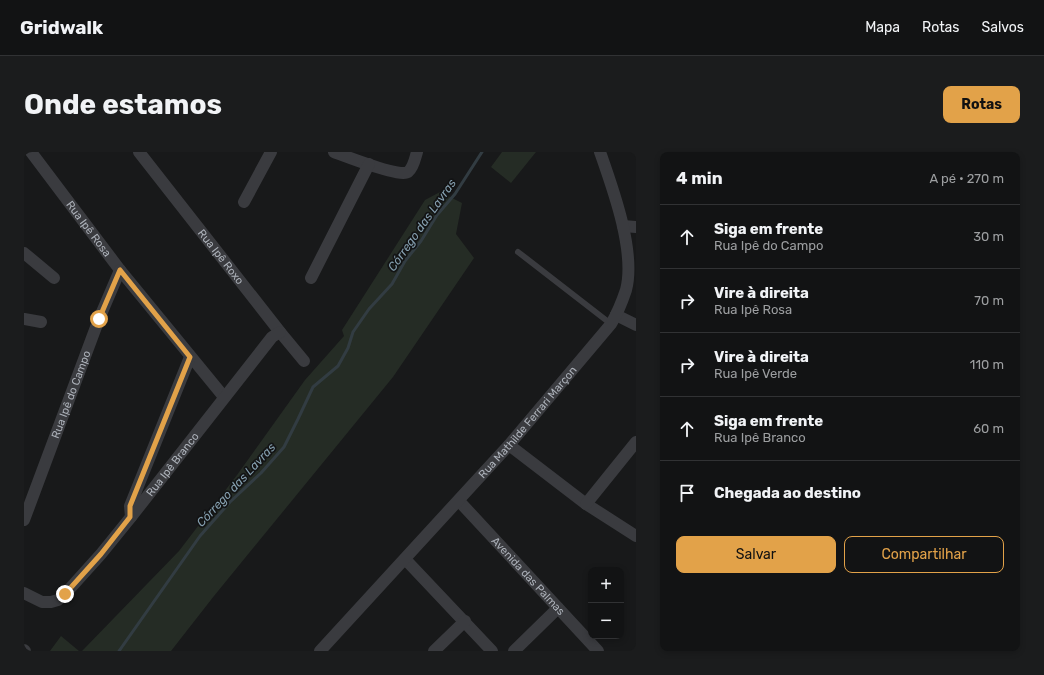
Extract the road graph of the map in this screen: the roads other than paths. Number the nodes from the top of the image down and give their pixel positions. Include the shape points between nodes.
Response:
1 (31, 152) edge
2 (139, 152) edge
3 (271, 152) edge
4 (334, 152) edge
5 (417, 152) edge
6 (600, 152) edge
7 (369, 164) junction
8 (244, 202) dead end
9 (623, 226) junction
10 (636, 227) edge
11 (518, 252) dead end
12 (24, 253) edge
13 (120, 270) junction
14 (54, 278) dead end
15 (311, 278) dead end
16 (24, 319) edge
17 (614, 320) junction
18 (41, 322) dead end
19 (636, 325) edge
20 (280, 332) junction
21 (190, 357) junction
22 (304, 361) dead end
23 (224, 397) junction
24 (636, 442) edge
25 (509, 445) junction
26 (459, 501) junction
27 (586, 504) junction
28 (130, 517) junction
29 (24, 520) edge
30 (636, 536) edge
31 (405, 559) junction
32 (24, 593) edge
33 (558, 608) junction
34 (465, 621) junction
35 (320, 651) edge
36 (434, 651) edge
37 (492, 651) edge
38 (514, 651) edge
39 (598, 651) edge

1 - 13 street, Rua Ipê Rosa
2 - 20 street, Rua Ipê Roxo
3 - 8 street
4 - 7 street
5 - 7 street via 410,169 405,173
6 - 9 street, Rua Mathilde Ferrari Marçon
7 - 15 street
9 - 10 street
9 - 17 street, Rua Mathilde Ferrari Marçon via 629,269 626,289
11 - 17 lane
12 - 14 street
13 - 21 street, Rua Ipê Rosa
13 - 29 street, Rua Ipê do Campo via 99,319
16 - 18 street
17 - 19 street
17 - 25 street, Rua Mathilde Ferrari Marçon
20 - 22 street, Rua Ipê Roxo
20 - 23 street, Rua Ipê Branco via 272,336
21 - 23 street, Rua Ipê Rosa
21 - 28 street via 130,506
23 - 28 street, Rua Ipê Branco
24 - 27 street
25 - 26 street, Rua Mathilde Ferrari Marçon
25 - 27 street
26 - 31 street, Rua Mathilde Ferrari Marçon
26 - 33 street, Avenida das Palmas
27 - 30 street
28 - 32 street, Rua Ipê Branco via 101,554 58,600 42,602
31 - 34 street
31 - 35 street, Rua Mathilde Ferrari Marçon
33 - 38 street
33 - 39 street, Avenida das Palmas
34 - 36 street
34 - 37 street

